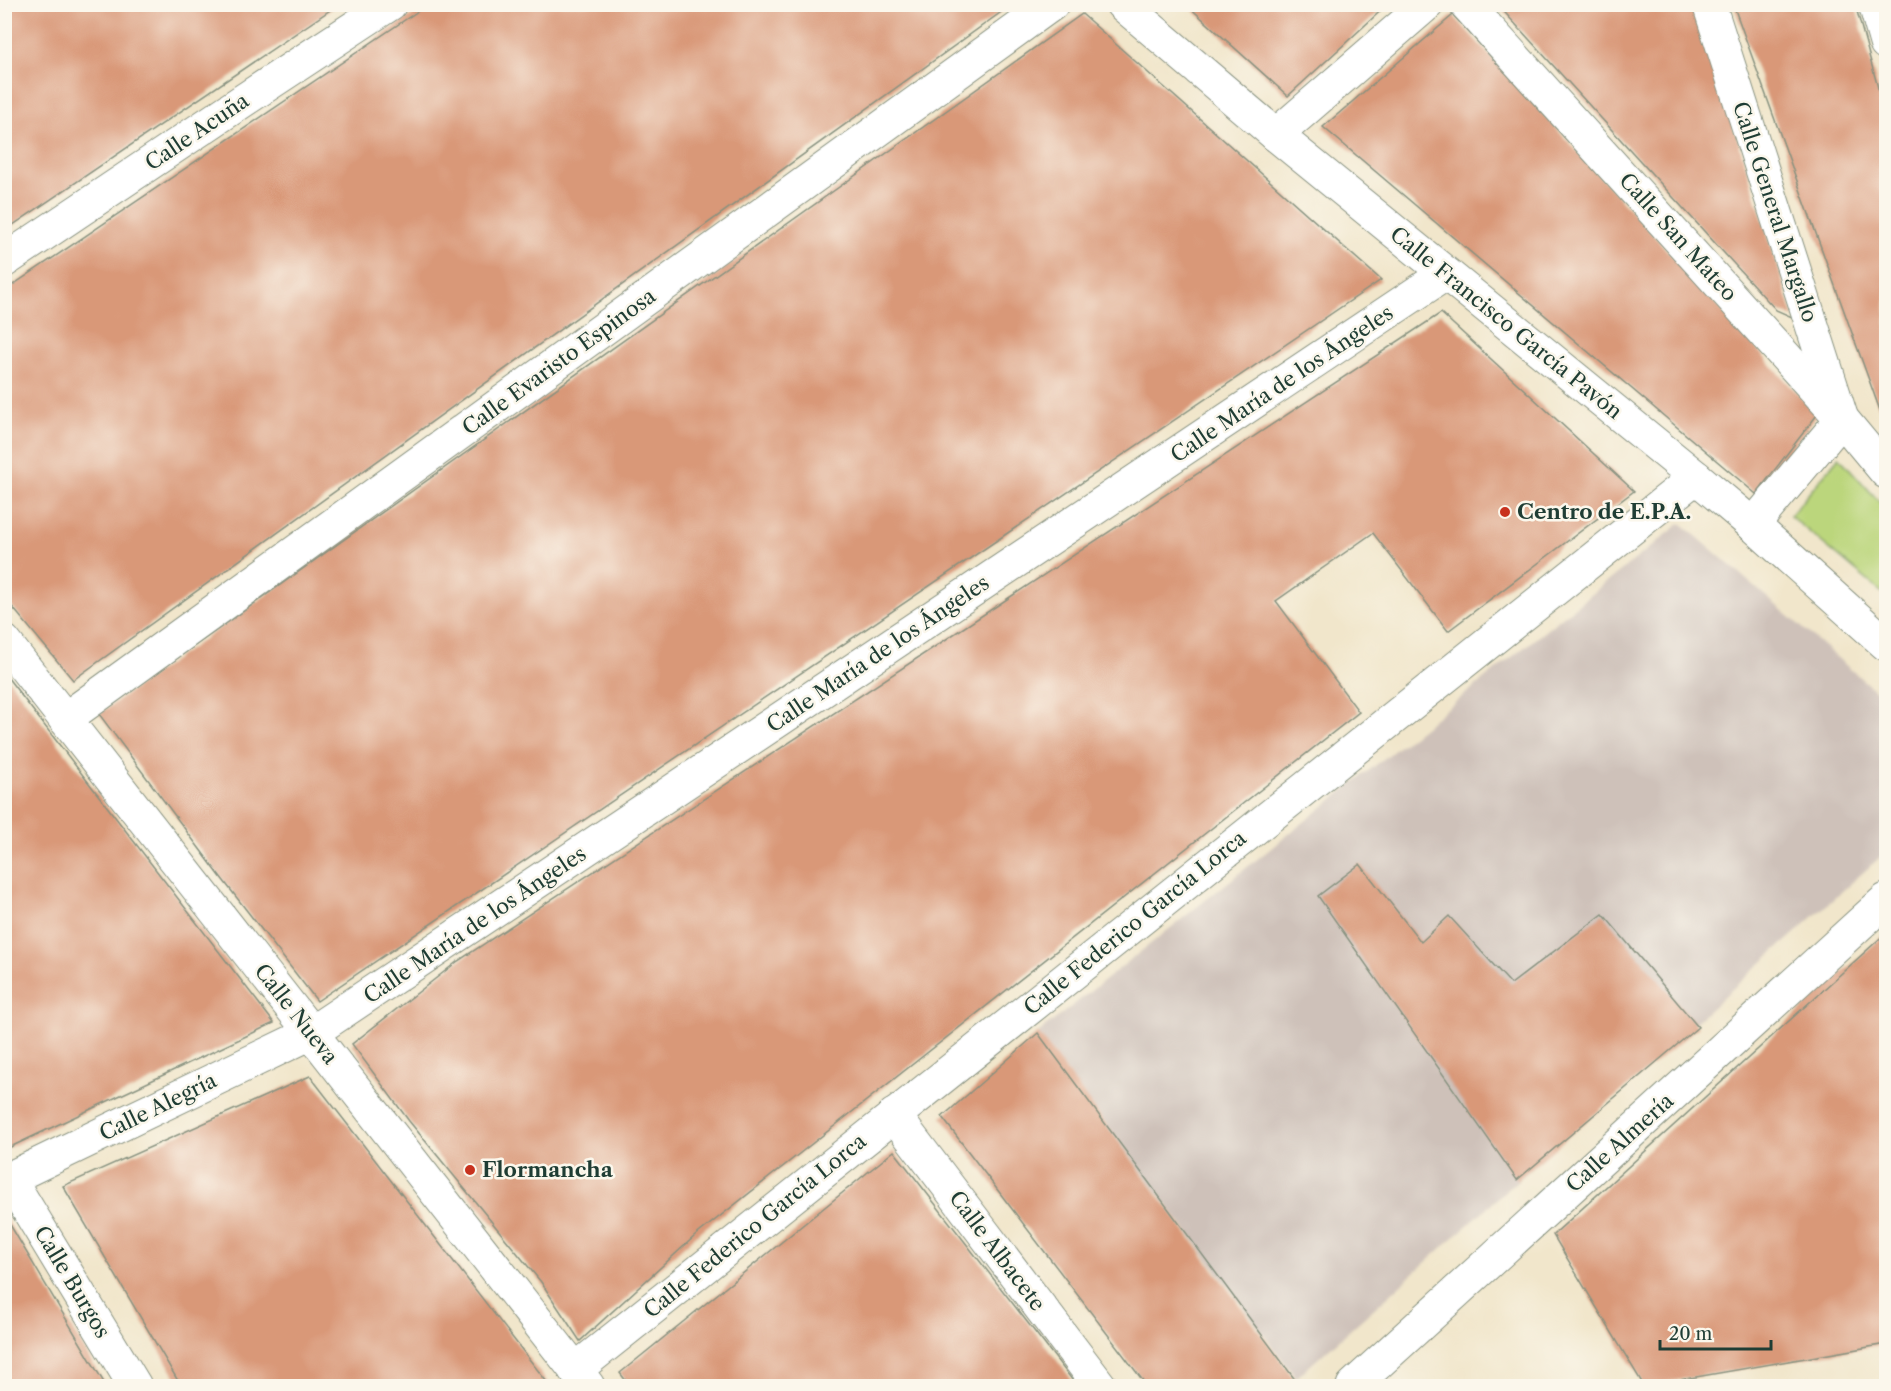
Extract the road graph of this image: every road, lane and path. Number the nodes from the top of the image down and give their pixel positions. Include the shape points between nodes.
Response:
1 (390, 4) edge
2 (1052, 4) edge
3 (1122, 4) edge
4 (1427, 4) edge
5 (1466, 4) edge
6 (1709, 4) edge
7 (1875, 4) edge
8 (1887, 43) edge
9 (1276, 135) junction
10 (4, 261) edge
11 (1445, 274) junction
12 (1842, 419) junction
13 (1887, 472) edge
14 (1696, 477) junction
15 (1753, 525) junction
16 (4, 641) edge
17 (1887, 645) edge
18 (65, 719) junction
19 (1887, 900) edge
20 (311, 1034) junction
21 (894, 1115) junction
22 (7, 1179) edge
23 (581, 1378) edge
24 (135, 1386) edge
25 (1100, 1386) edge
26 (1353, 1386) edge

1 - 10 street, Calle Acuña
2 - 18 street, Calle Evaristo Espinosa
3 - 9 street, Calle Francisco García Pavón
4 - 9 street
5 - 12 street, Calle San Mateo
6 - 12 street, Calle General Margallo
7 - 8 street
9 - 11 street, Calle Francisco García Pavón
11 - 14 street, Calle Francisco García Pavón
11 - 20 street, Calle María de los Ángeles
12 - 13 street, Calle San Mateo
12 - 15 street
14 - 15 street, Calle Francisco García Pavón
14 - 21 street, Calle Federico García Lorca
15 - 17 street, Calle Francisco García Pavón
16 - 18 street, Calle Nueva
18 - 20 street, Calle Nueva
19 - 26 street, Calle Almería
20 - 22 street, Calle Alegría
20 - 23 street, Calle Nueva
21 - 23 street, Calle Federico García Lorca
21 - 25 street, Calle Albacete
22 - 24 street, Calle Burgos

